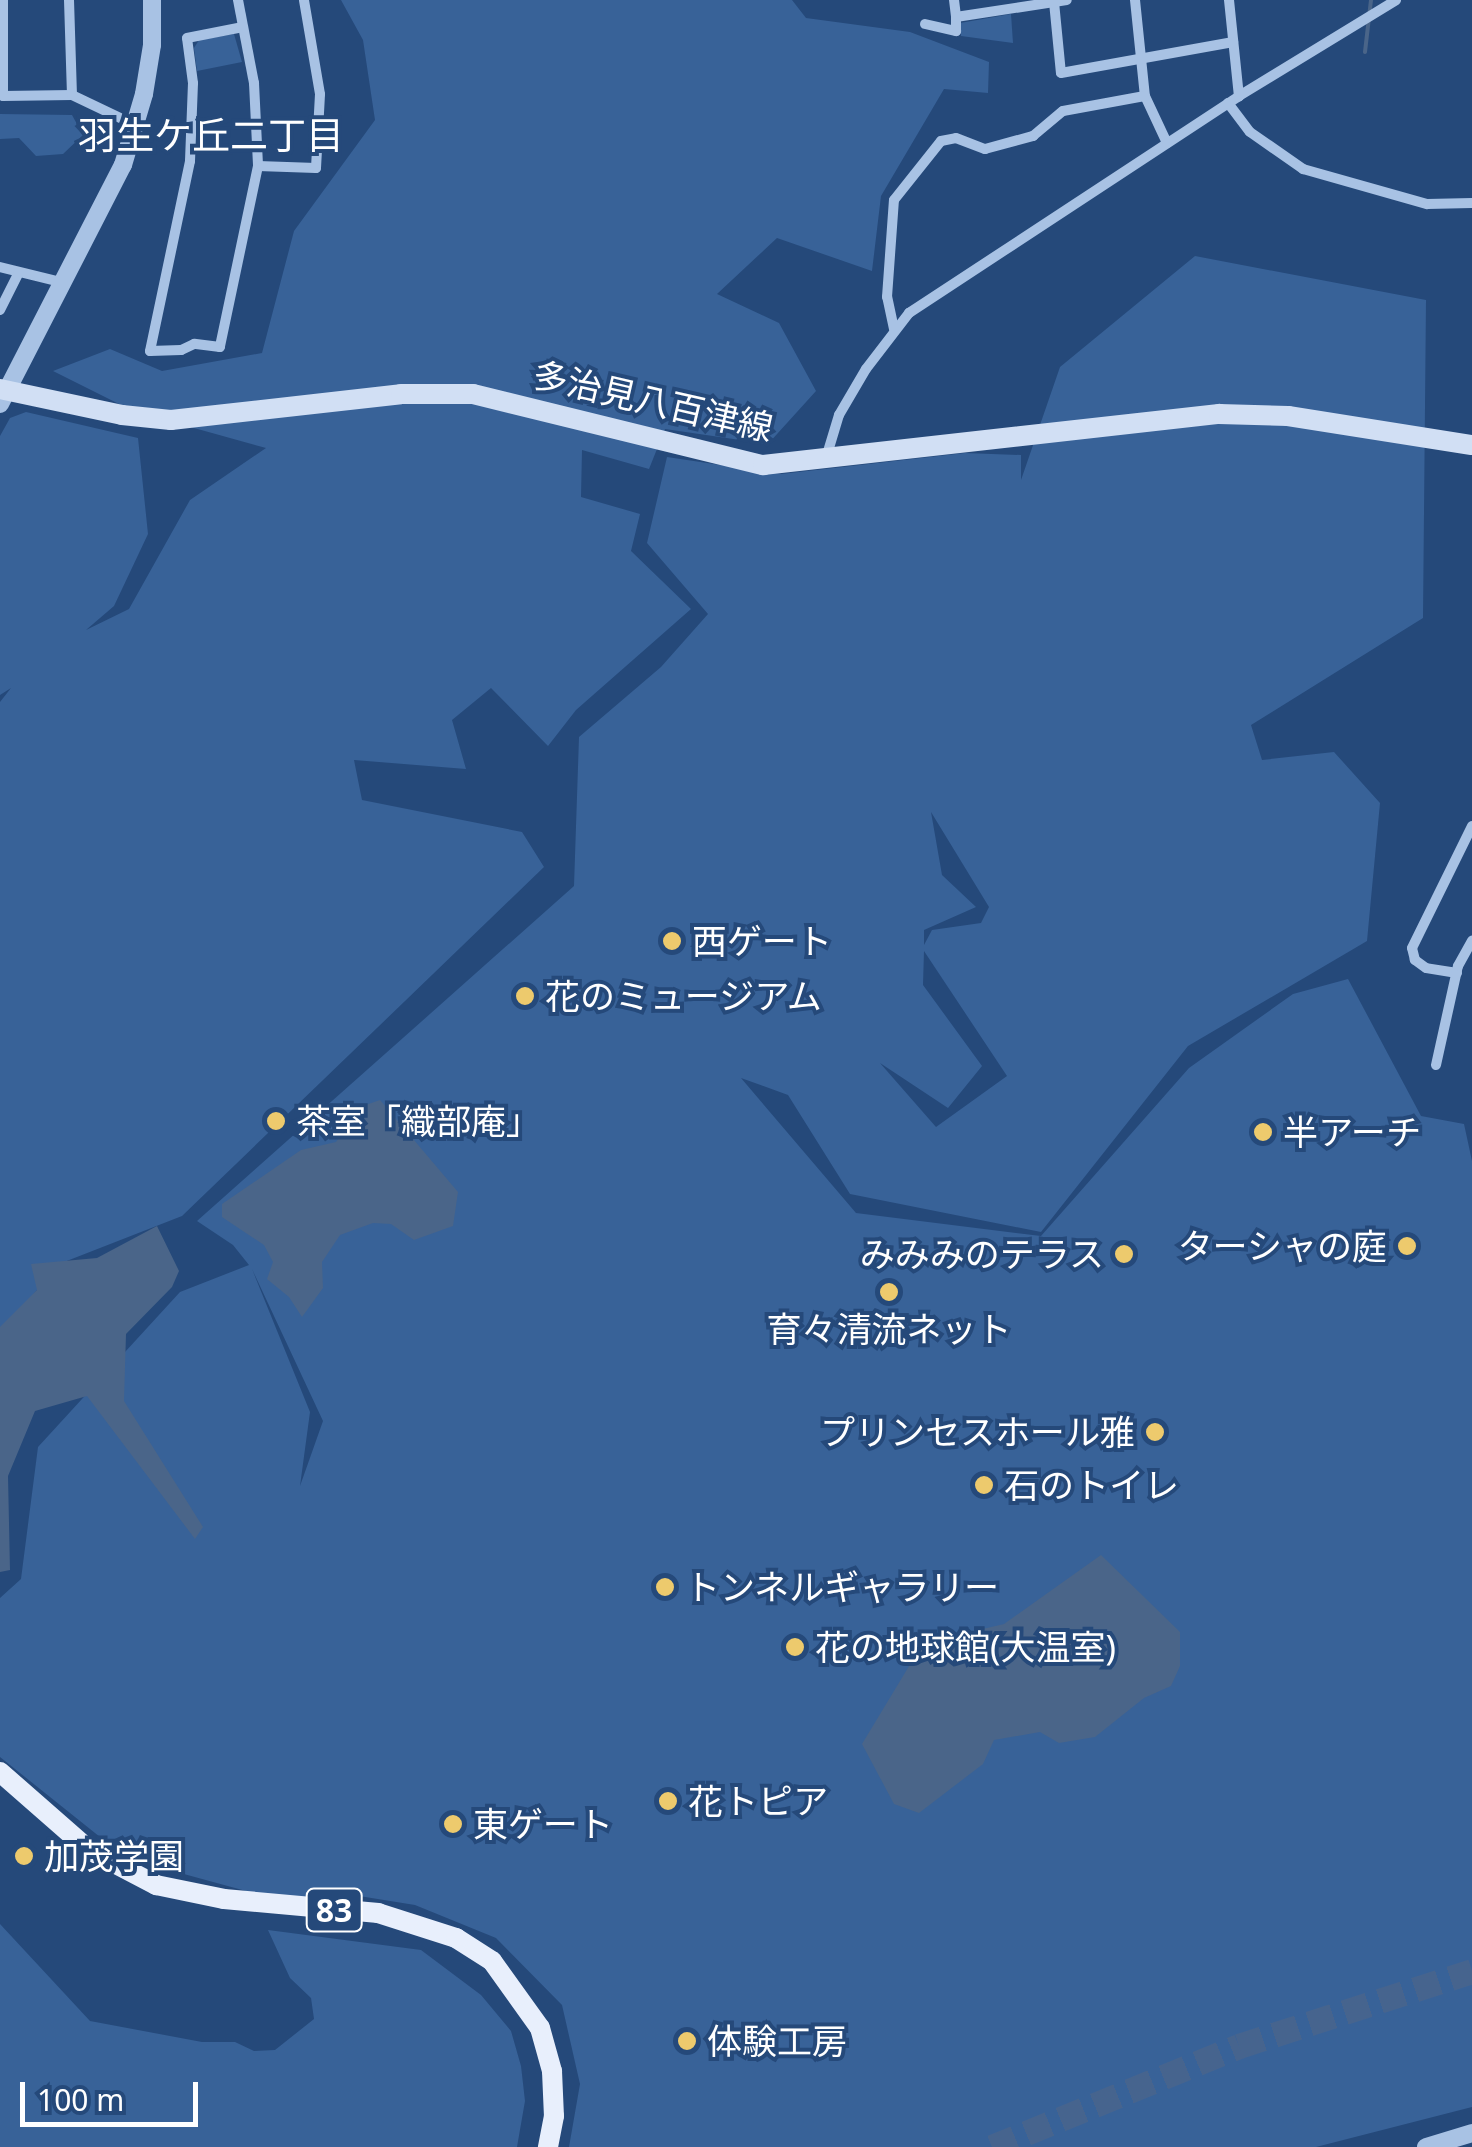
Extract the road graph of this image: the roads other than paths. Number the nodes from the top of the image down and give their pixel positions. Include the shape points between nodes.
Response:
1 (2, 0) edge
2 (69, 0) edge
3 (152, 0) edge
4 (238, 0) edge
5 (304, 0) edge
6 (954, 0) edge
7 (1067, 0) edge
8 (1135, 0) edge
9 (1229, 0) edge
10 (1396, 0) edge
11 (1019, 2) edge
12 (1054, 2) edge
13 (956, 17) junction
14 (925, 24) dead end
15 (243, 27) junction
16 (1233, 42) junction
17 (1141, 56) junction
18 (72, 95) junction
19 (1145, 96) junction
20 (1239, 96) junction
21 (1228, 103) junction
22 (137, 126) junction
23 (1167, 144) junction
24 (258, 166) junction
25 (1472, 203) edge
26 (0, 267) edge
27 (20, 272) junction
28 (62, 282) junction
29 (0, 310) edge
30 (894, 329) junction
31 (3, 395) edge
32 (1472, 444) edge
33 (826, 459) junction
34 (1472, 826) edge
35 (1472, 941) edge
36 (1457, 974) junction
37 (1436, 1065) dead end
38 (0, 1772) edge
39 (1472, 2133) edge
40 (548, 2147) edge
41 (1426, 2147) edge

1 - 18 street via 3,96
2 - 18 street
3 - 22 street via 152,45
4 - 15 street
5 - 24 street via 320,94 316,168
6 - 13 street
7 - 12 street
8 - 17 street
9 - 16 street
10 - 20 street
11 - 12 street
11 - 13 street
12 - 17 street via 1061,72
13 - 14 street via 956,31
15 - 24 street
15 - 24 street via 186,38 193,83 190,161 150,352 220,347
16 - 17 street
16 - 20 street
17 - 19 street
18 - 22 street
19 - 23 street
19 - 30 street via 1062,111 1032,136 985,148 956,138 941,141 894,200 887,297
20 - 21 street
21 - 23 street
21 - 25 street via 1250,132 1303,169 1427,204
22 - 28 street
23 - 30 street
26 - 27 street
27 - 28 street
27 - 29 street
28 - 31 street
30 - 33 street via 838,415
31 - 33 main road, 多治見八百津線 via 171,420 400,394 474,394 764,465
32 - 33 main road, 多治見八百津線 via 1288,416 1219,414
34 - 36 street via 1412,948 1426,968
35 - 36 street
36 - 37 street
38 - 40 main road, 83 via 89,1850 156,1885 224,1899 378,1913 456,1938 492,1961 540,2028 553,2081
39 - 41 street

